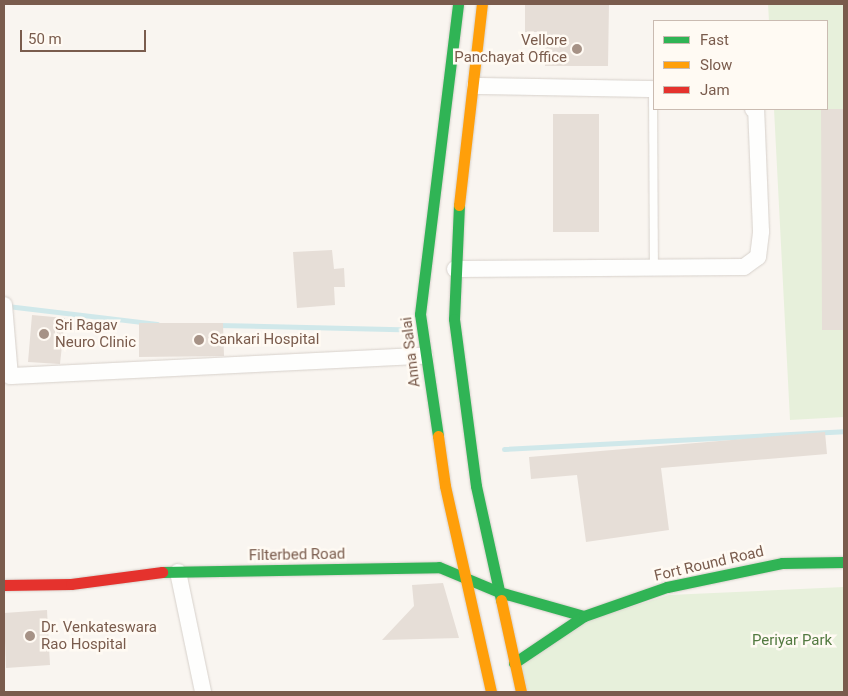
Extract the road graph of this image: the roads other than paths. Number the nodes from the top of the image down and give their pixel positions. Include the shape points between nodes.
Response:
1 (458, 4) edge
2 (482, 4) edge
3 (475, 86) junction
4 (653, 89) edge
5 (654, 110) edge
6 (756, 110) edge
7 (654, 268) junction
8 (455, 269) junction
9 (4, 305) edge
10 (425, 356) junction
11 (7, 377) edge
12 (844, 562) edge
13 (178, 572) junction
14 (463, 577) junction
15 (4, 585) edge
16 (499, 592) junction
17 (584, 616) junction
18 (514, 663) junction
19 (203, 692) edge
20 (491, 692) edge
21 (521, 692) edge

1 - 10 main road, Anna Salai via 420,314
2 - 3 main road
3 - 4 street
3 - 8 main road via 456,230
5 - 7 lane
6 - 7 street via 761,231 758,257 744,267
7 - 8 street
8 - 16 main road via 454,318 463,409
9 - 11 street
10 - 11 street
10 - 14 main road, Anna Salai
12 - 17 main road, Fort Round Road via 782,563 667,586
13 - 14 main road, Filterbed Road via 439,567
13 - 15 main road, Filterbed Road via 71,584
13 - 19 street
14 - 16 main road, Filterbed Road
14 - 20 main road, Anna Salai
16 - 17 main road, Filterbed Road
16 - 18 main road
17 - 18 main road, Fort Round Road
18 - 21 main road

